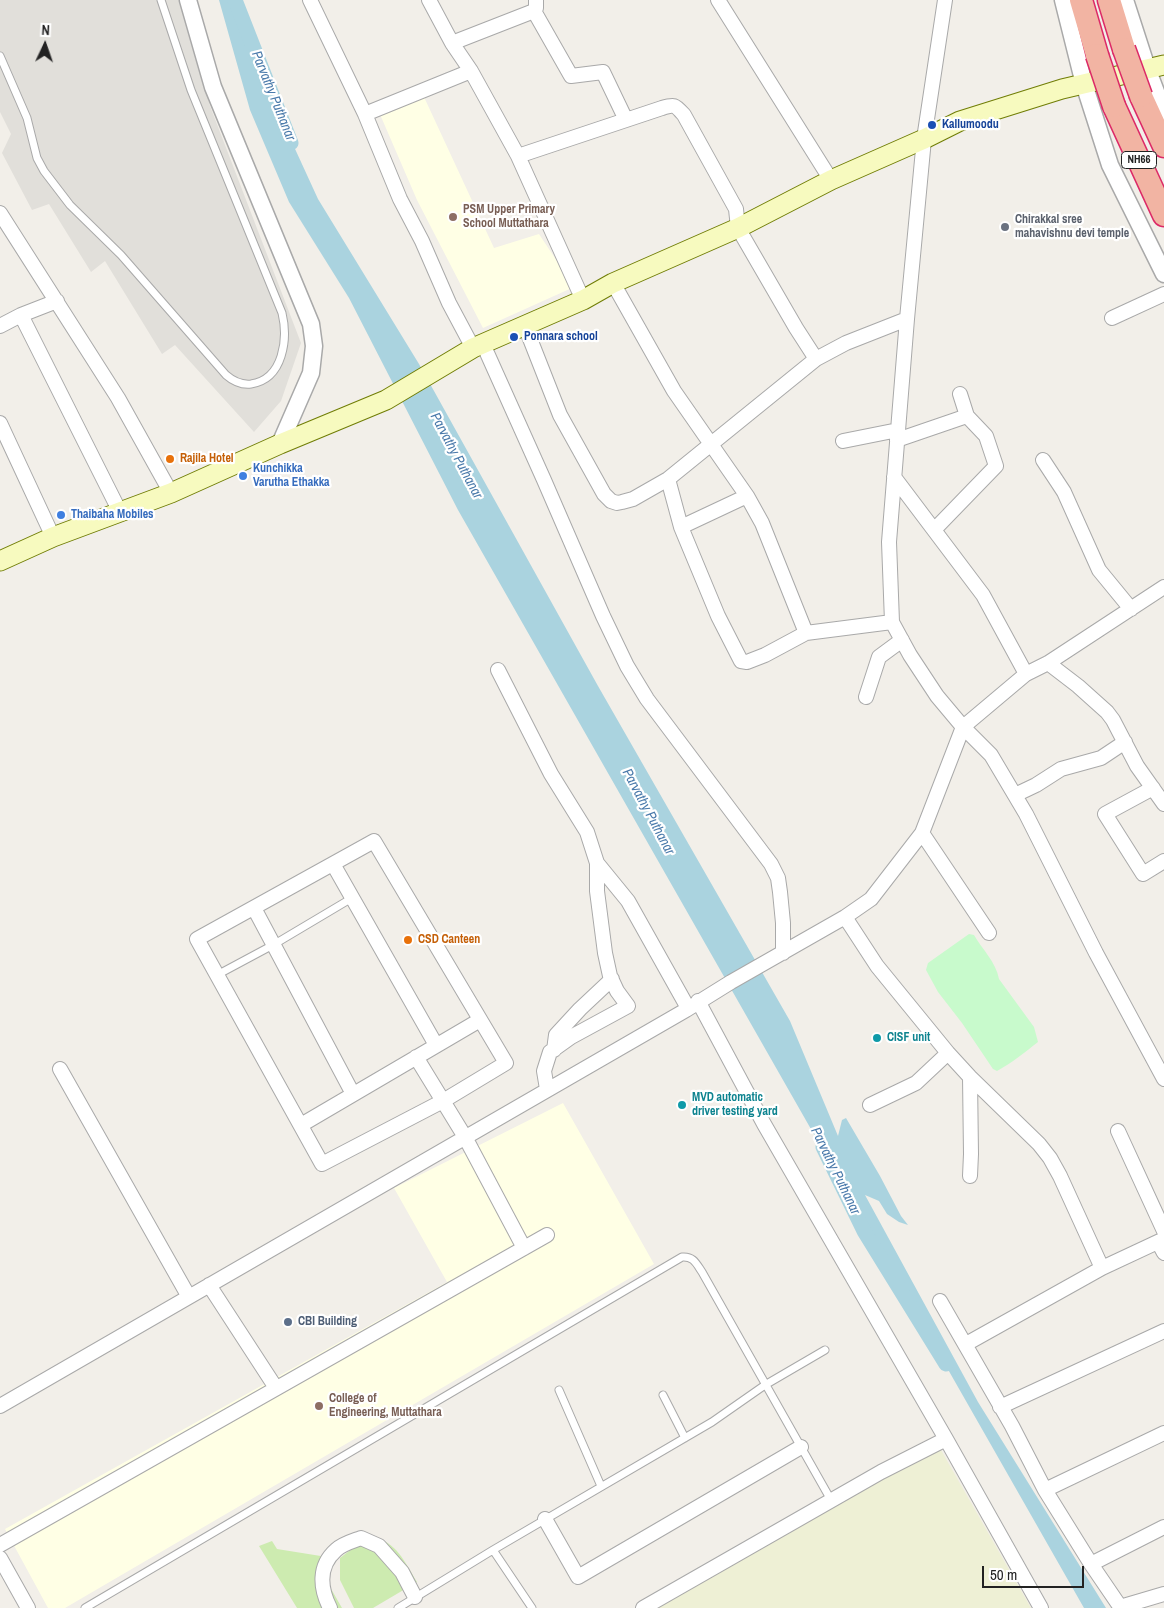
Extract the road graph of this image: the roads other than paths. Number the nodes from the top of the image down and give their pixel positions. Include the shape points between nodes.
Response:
1 (162, 0) edge
2 (188, 0) edge
3 (310, 0) edge
4 (428, 0) edge
5 (718, 0) edge
6 (945, 0) edge
7 (1063, 0) edge
8 (1081, 0) edge
9 (1109, 0) edge
10 (1125, 0) edge
11 (535, 5) edge
12 (452, 43) junction
13 (0, 56) edge
14 (1156, 67) edge
15 (471, 70) junction
16 (1084, 84) junction
17 (1164, 113) edge
18 (365, 114) junction
19 (626, 120) junction
20 (924, 139) junction
21 (1164, 146) edge
22 (518, 156) junction
23 (831, 180) junction
24 (0, 213) edge
25 (1164, 214) edge
26 (738, 228) junction
27 (5, 235) edge
28 (1164, 274) edge
29 (613, 283) junction
30 (1164, 294) edge
31 (583, 300) junction
32 (57, 301) junction
33 (22, 315) junction
34 (1112, 318) dead end
35 (907, 319) junction
36 (0, 326) edge
37 (525, 326) junction
38 (478, 346) junction
39 (816, 359) junction
40 (960, 394) dead end
41 (967, 416) junction
42 (0, 423) edge
43 (897, 435) junction
44 (843, 442) dead end
45 (280, 444) junction
46 (711, 444) junction
47 (1043, 460) dead end
48 (894, 477) junction
49 (668, 479) junction
50 (171, 493) junction
51 (747, 496) junction
52 (120, 512) junction
53 (680, 527) junction
54 (934, 530) junction
55 (53, 537) junction
56 (0, 561) edge
57 (1164, 587) edge
58 (1131, 609) junction
59 (892, 622) junction
60 (806, 633) junction
61 (902, 640) junction
62 (1048, 663) junction
63 (498, 670) dead end
64 (1026, 674) junction
65 (866, 697) dead end
66 (964, 727) junction
67 (1125, 742) junction
68 (1153, 788) junction
69 (1015, 795) junction
70 (1164, 804) edge
71 (922, 833) junction
72 (1164, 861) edge
73 (597, 863) junction
74 (333, 864) junction
75 (352, 898) junction
76 (254, 908) junction
77 (846, 917) junction
78 (988, 932) dead end
79 (273, 944) junction
80 (782, 953) junction
81 (217, 975) junction
82 (612, 979) junction
83 (693, 1005) junction
84 (480, 1020) junction
85 (436, 1045) junction
86 (554, 1050) junction
87 (948, 1052) junction
88 (416, 1057) junction
89 (1160, 1059) edge
90 (60, 1069) dead end
91 (970, 1077) junction
92 (1164, 1079) edge
93 (547, 1090) junction
94 (353, 1094) junction
95 (443, 1101) junction
96 (870, 1105) dead end
97 (301, 1125) junction
98 (1118, 1131) dead end
99 (465, 1137) junction
100 (970, 1176) dead end
101 (547, 1235) dead end
102 (1163, 1241) edge
103 (524, 1248) junction
104 (1102, 1268) junction
105 (209, 1285) junction
106 (189, 1297) junction
107 (940, 1301) dead end
108 (1164, 1331) edge
109 (966, 1344) junction
110 (825, 1350) dead end
111 (765, 1385) junction
112 (276, 1388) junction
113 (559, 1390) dead end
114 (663, 1395) dead end
115 (0, 1406) edge
116 (1000, 1408) junction
117 (1164, 1433) edge
118 (685, 1438) junction
119 (946, 1439) junction
120 (801, 1447) junction
121 (601, 1486) junction
122 (1045, 1490) junction
123 (831, 1500) junction
124 (545, 1520) junction
125 (1164, 1528) edge
126 (0, 1545) edge
127 (494, 1550) junction
128 (0, 1558) edge
129 (1091, 1564) junction
130 (1164, 1594) edge
131 (416, 1597) junction
132 (28, 1608) edge
133 (85, 1608) edge
134 (330, 1608) edge
135 (398, 1608) edge
136 (532, 1608) edge
137 (643, 1608) edge
138 (1041, 1608) edge
139 (1121, 1608) edge

1 - 13 lane via 191,90 282,313 285,337 281,356 272,372 260,382 234,382 226,375 121,255 61,194 36,158 27,118
2 - 45 street via 213,87 311,324 314,346 311,373
3 - 18 street
4 - 12 street
5 - 23 street
6 - 20 street
7 - 16 street
8 - 25 highway, NH66, bridge via 1114,106
9 - 21 highway, NH66, bridge via 1141,96
10 - 14 street
11 - 12 street
11 - 19 street via 571,76 603,72
12 - 15 street
14 - 16 main road
14 - 17 street
15 - 18 street
15 - 22 street
16 - 20 main road via 960,120
16 - 28 street via 1110,165
18 - 38 street via 400,200 422,241 448,303
19 - 22 street
19 - 26 street via 677,106 736,209
20 - 23 main road
20 - 35 street
22 - 31 street
23 - 26 main road
24 - 27 street
26 - 29 main road
26 - 39 street
27 - 32 street
29 - 31 main road
29 - 46 street via 674,391
30 - 34 street
31 - 37 main road
32 - 33 street
32 - 50 street via 118,398
33 - 36 street
33 - 52 street
35 - 39 street via 846,343
35 - 43 street
37 - 38 main road
37 - 49 street via 560,416 604,494 611,501 622,502
38 - 45 main road via 386,400
38 - 80 street via 544,480 627,666 647,698 771,864 778,878 783,923
39 - 46 street
40 - 41 street
41 - 43 street
41 - 54 street via 986,436 996,466
42 - 55 street
43 - 44 street
43 - 48 street
45 - 50 main road
46 - 49 street
46 - 51 street
47 - 58 street via 1064,492 1099,570
48 - 54 street
48 - 59 street via 889,542
49 - 53 street
50 - 52 main road
51 - 53 street
51 - 60 street via 762,523
52 - 55 main road
53 - 60 street via 741,661 765,655
54 - 64 street via 983,595
55 - 56 main road
57 - 58 street
58 - 62 street
59 - 60 street
59 - 61 street
61 - 65 street via 879,657
61 - 66 street via 937,696
62 - 64 street
62 - 67 street via 1106,712
63 - 73 street via 551,774 587,832
64 - 66 street
66 - 69 street via 992,755
66 - 71 street
67 - 68 street
67 - 69 street via 1101,758 1061,769
68 - 70 street
68 - 72 street via 1105,814 1142,874
69 - 89 street via 1096,952
71 - 77 street via 871,900
71 - 78 street
73 - 82 street via 605,953
73 - 83 street via 628,901
74 - 75 street
74 - 76 street
74 - 84 street via 374,841
75 - 79 lane
75 - 85 street
76 - 79 street
76 - 81 street via 197,939
77 - 80 street
77 - 87 street via 877,966
79 - 81 lane
79 - 94 street
80 - 83 street
81 - 97 street
82 - 86 street via 556,1034
82 - 86 street via 628,1006
83 - 93 street
83 - 119 street
84 - 85 street
84 - 95 street via 506,1063
85 - 88 street
86 - 93 street via 550,1052 544,1071
87 - 91 street
87 - 96 street via 916,1083
88 - 94 street
88 - 95 street
89 - 92 street
90 - 106 street
91 - 100 street
91 - 104 street via 1050,1158
93 - 99 street
94 - 97 street
95 - 97 street via 322,1164
95 - 99 street
98 - 102 street
99 - 103 street
99 - 105 street
101 - 103 street
102 - 104 street
103 - 112 street
104 - 109 street
105 - 106 street
105 - 112 street
106 - 115 street
107 - 109 street
108 - 116 street
109 - 116 street
110 - 111 lane
111 - 118 lane
111 - 120 lane
111 - 133 lane via 694,1259 682,1257
112 - 126 street
113 - 121 lane
114 - 118 lane
116 - 122 street
117 - 122 street
118 - 121 lane
119 - 123 street
119 - 138 street
120 - 123 lane
120 - 124 street via 578,1578
121 - 124 lane
122 - 129 street
123 - 137 street
124 - 127 lane
125 - 129 street
127 - 131 lane
127 - 136 lane
128 - 132 street
129 - 139 street
130 - 139 street
131 - 134 street via 402,1572 379,1546 361,1538 336,1549 325,1564 321,1579
131 - 135 lane

